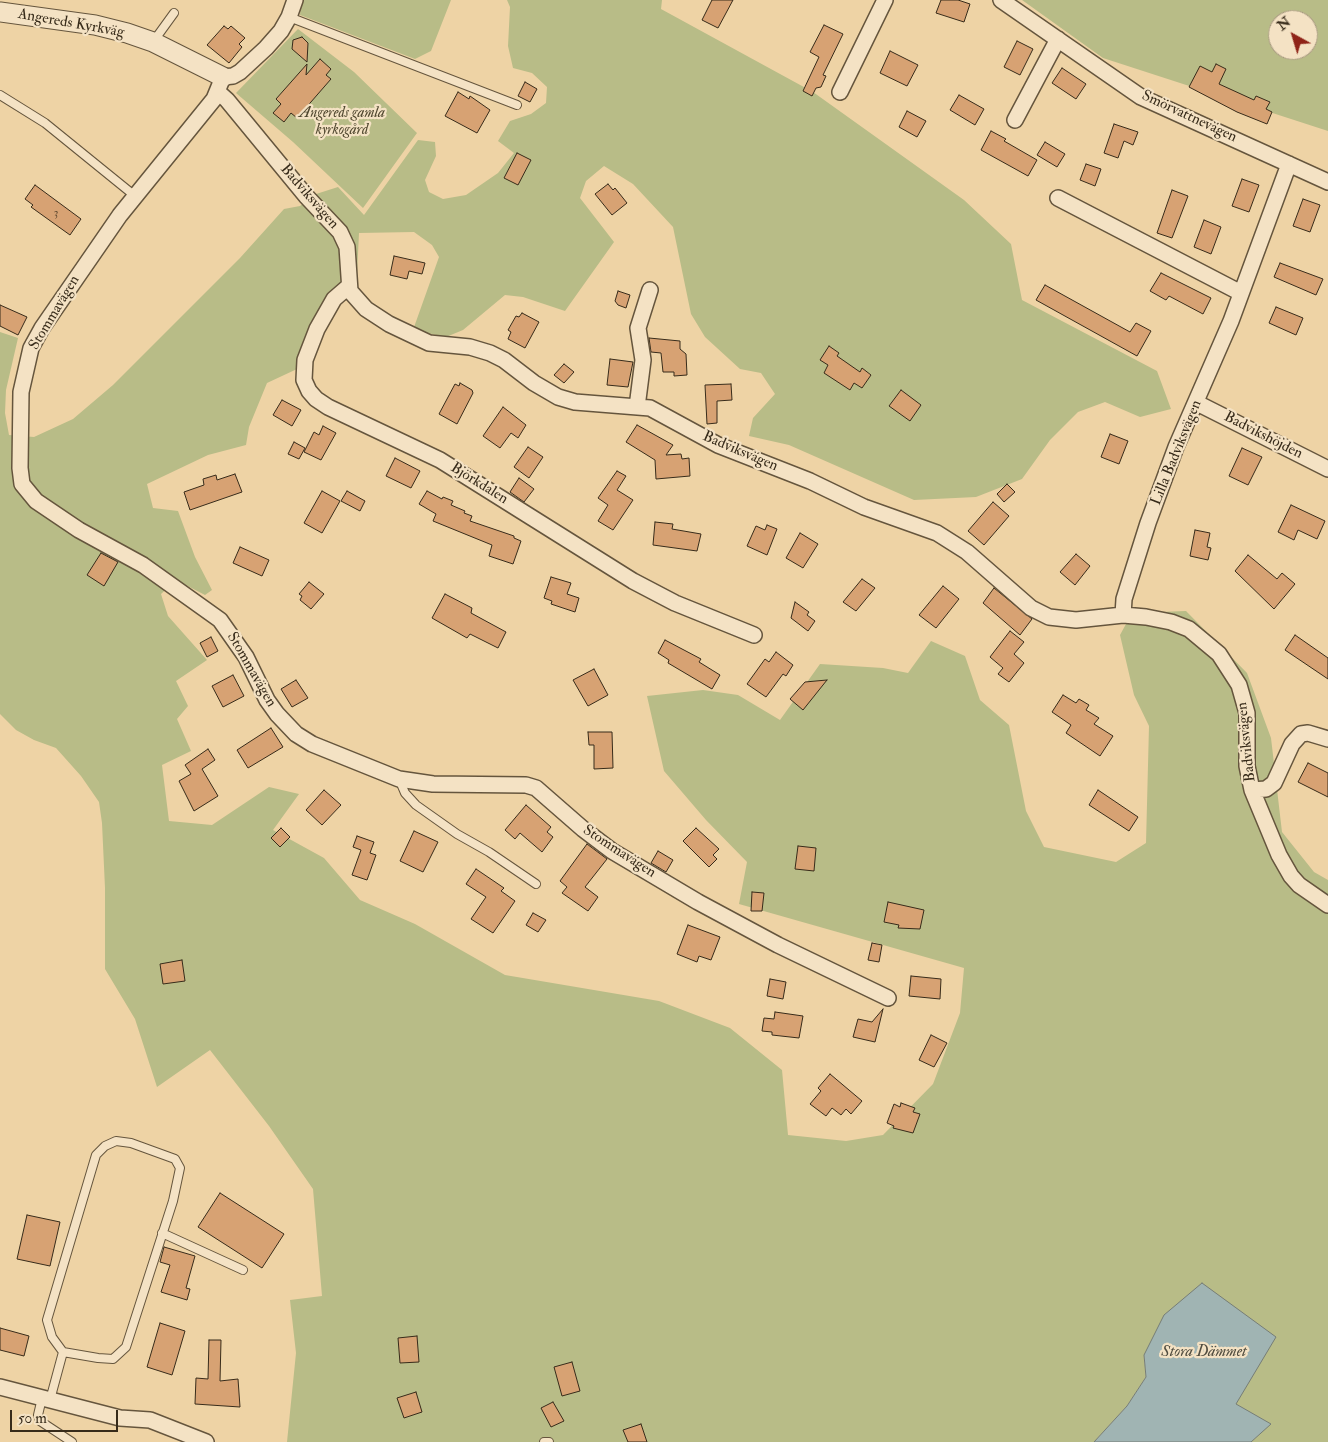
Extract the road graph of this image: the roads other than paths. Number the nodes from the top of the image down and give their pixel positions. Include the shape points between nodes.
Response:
1 (295, 0) edge
2 (885, 0) edge
3 (1001, 0) edge
4 (0, 12) edge
5 (174, 13) dead end
6 (289, 17) junction
7 (1058, 40) junction
8 (153, 42) junction
9 (220, 85) junction
10 (840, 92) dead end
11 (0, 96) edge
12 (517, 105) dead end
13 (1015, 120) dead end
14 (1290, 164) junction
15 (1328, 182) edge
16 (135, 196) junction
17 (1058, 198) dead end
18 (349, 286) junction
19 (650, 290) dead end
20 (1241, 293) junction
21 (1197, 403) junction
22 (637, 407) junction
23 (1328, 469) edge
24 (1123, 615) junction
25 (754, 635) dead end
26 (1328, 739) edge
27 (399, 780) junction
28 (1252, 790) junction
29 (536, 884) dead end
30 (1328, 905) edge
31 (888, 998) dead end
32 (162, 1233) junction
33 (243, 1270) dead end
34 (64, 1352) junction
35 (0, 1387) edge
36 (46, 1399) junction
37 (200, 1440) edge
38 (72, 1442) edge
39 (544, 1442) edge
40 (549, 1442) edge

1 - 6 street
2 - 10 street
3 - 7 street, Smörvattnevägen
4 - 8 street, Angereds Kyrkväg via 95,25
5 - 8 lane
6 - 9 street via 281,31 249,65
6 - 12 lane
7 - 13 street
7 - 14 street, Smörvattnevägen via 1141,97
8 - 9 street, Angereds Kyrkväg
9 - 16 street, Stommavägen
9 - 18 street, Badviksvägen via 227,100 340,232 347,247
11 - 16 lane via 45,123
14 - 15 street, Smörvattnevägen
14 - 20 street, Lilla Badviksvägen
16 - 27 street, Stommavägen via 59,301 31,348 21,392 22,484 44,507 143,565 220,620 246,657 267,700 296,734 312,744
17 - 20 street
18 - 22 street, Badviksvägen via 366,309 417,338 490,353 558,397 575,402
18 - 25 street, Björkdalen via 334,299 305,360 304,380 316,399 440,460 633,581 676,603
19 - 22 street via 638,328 643,360
20 - 21 street, Lilla Badviksvägen
21 - 23 street, Badvikshöjden
21 - 24 street, Lilla Badviksvägen via 1176,447 1148,523 1124,598
22 - 24 street, Badviksvägen via 650,408 718,445 937,533 967,552 1032,608 1049,618 1076,620
24 - 28 street, Badviksvägen via 1183,626 1229,666 1247,713 1247,766
26 - 28 street, Badviksvägen via 1301,734 1292,744 1274,783 1266,789
27 - 29 lane via 416,805
27 - 31 street, Stommavägen via 536,788 588,833 621,856 771,941
28 - 30 street, Badviksvägen via 1291,876
32 - 33 lane
32 - 34 lane via 126,1347 113,1359
32 - 34 lane via 180,1168 174,1160 131,1142 116,1141 105,1146 96,1155 47,1320 52,1337
34 - 36 lane
35 - 36 street
36 - 37 street via 120,1418 150,1420
36 - 38 lane via 38,1415 40,1421
39 - 40 lane

